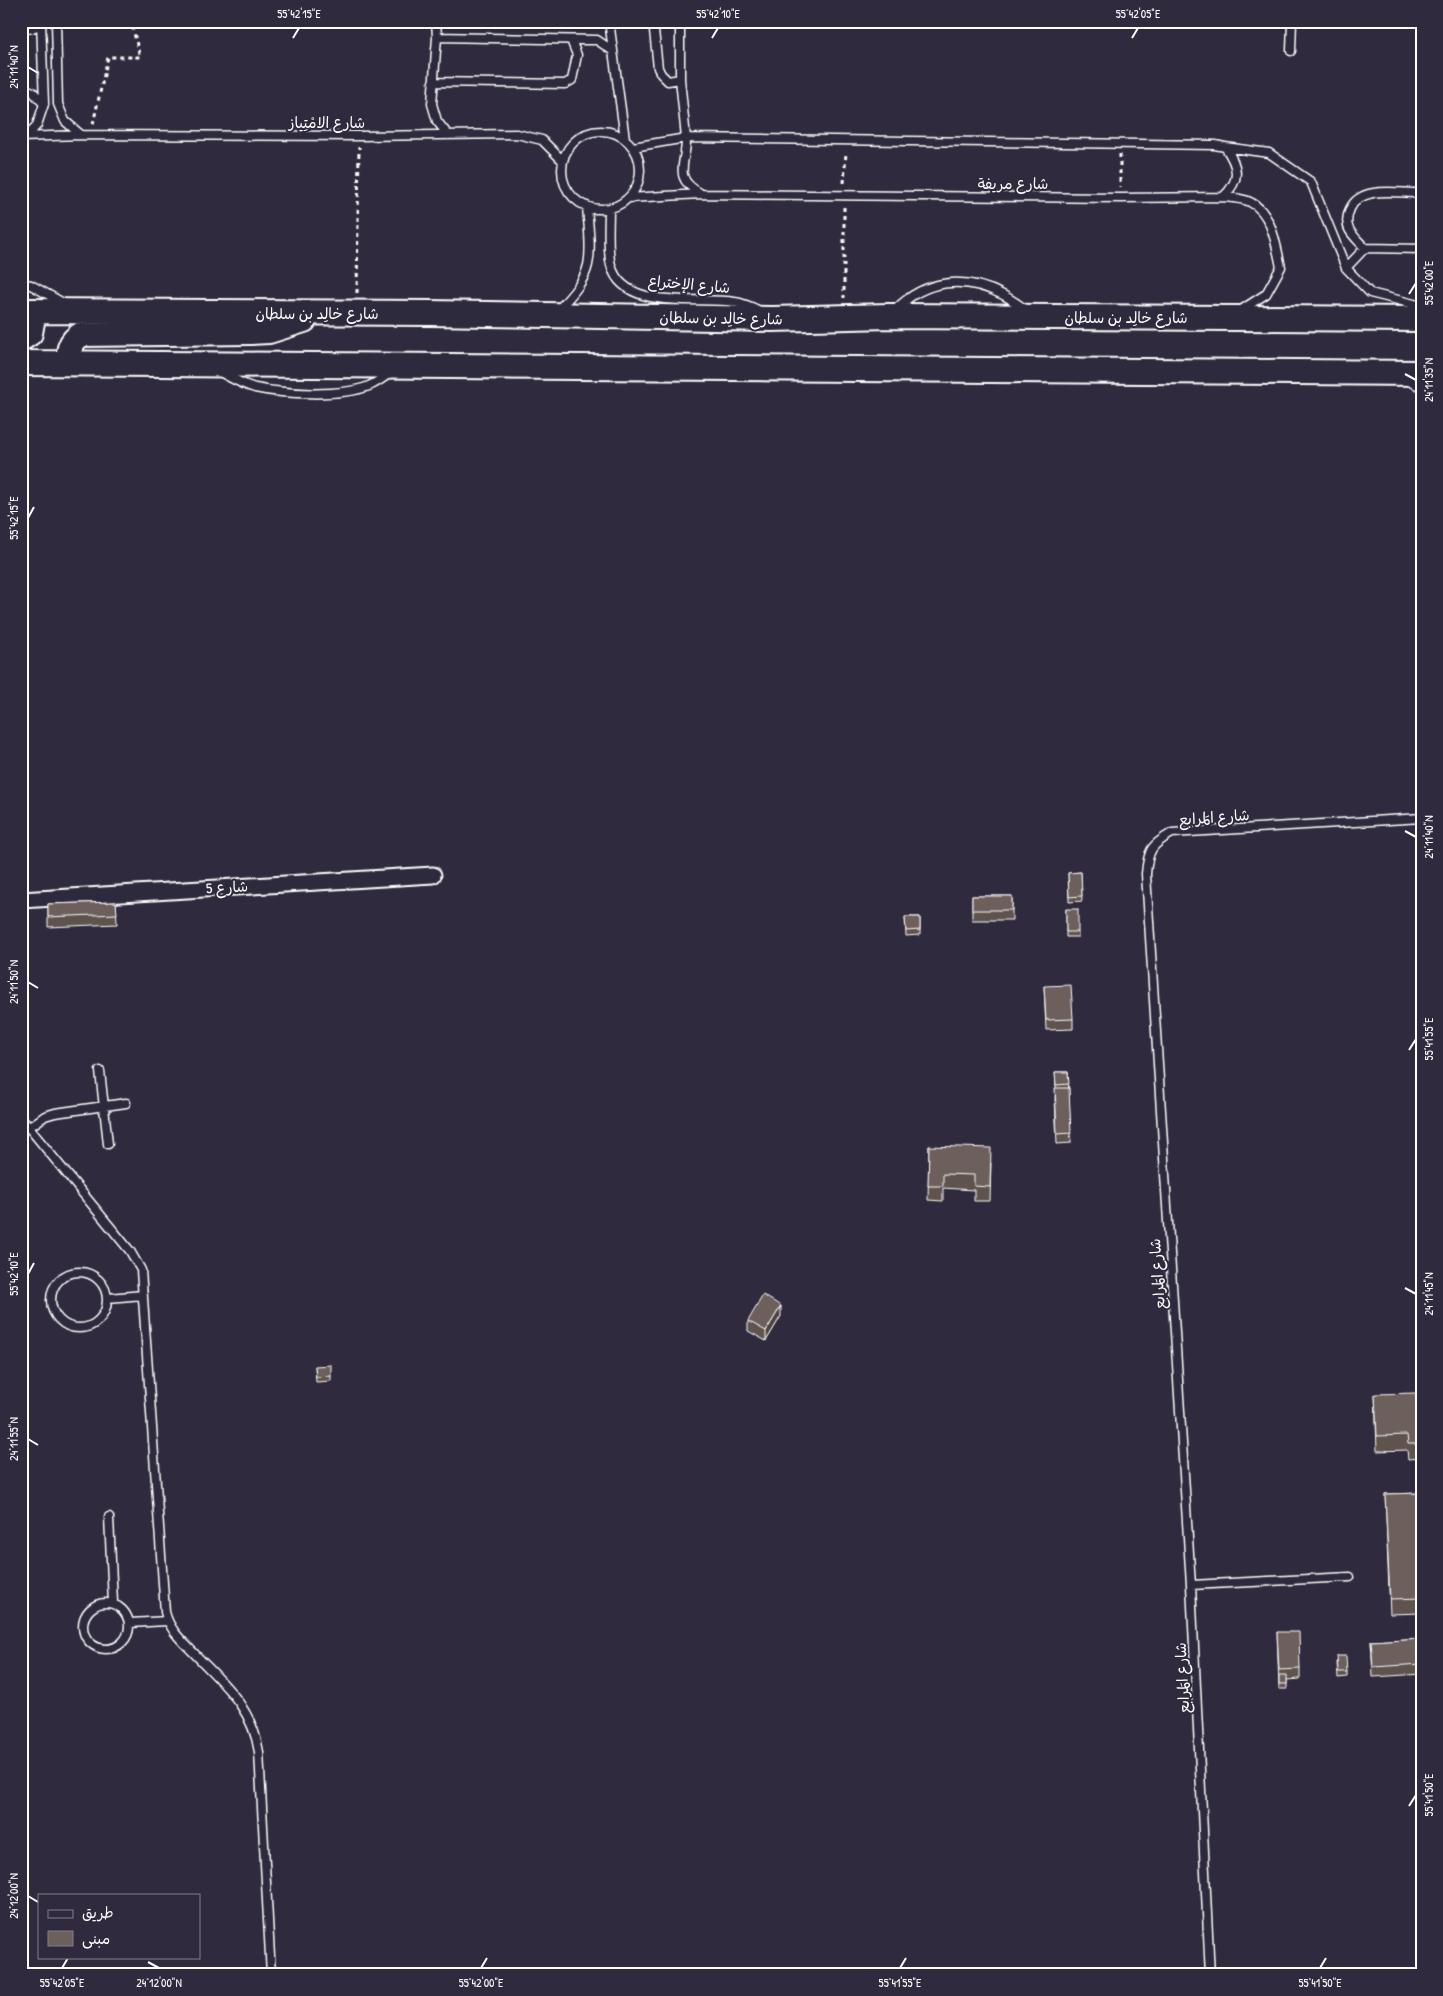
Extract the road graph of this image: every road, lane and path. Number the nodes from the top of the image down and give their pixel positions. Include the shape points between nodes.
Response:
1 (56, 21) edge
2 (132, 21) edge
3 (436, 21) edge
4 (609, 21) edge
5 (653, 21) edge
6 (680, 21) edge
7 (1292, 21) edge
8 (41, 22) edge
9 (21, 30) edge
10 (437, 37) junction
11 (571, 40) junction
12 (613, 51) junction
13 (1291, 51) dead end
14 (21, 55) edge
15 (21, 69) edge
16 (680, 78) junction
17 (434, 82) junction
18 (21, 87) edge
19 (44, 104) junction
20 (81, 135) junction
21 (90, 135) junction
22 (448, 135) junction
23 (360, 136) junction
24 (24, 137) edge
25 (686, 138) junction
26 (625, 139) junction
27 (847, 142) junction
28 (1119, 143) junction
29 (633, 147) junction
30 (1225, 147) junction
31 (563, 161) junction
32 (701, 194) junction
33 (1422, 194) edge
34 (844, 196) junction
35 (1222, 197) junction
36 (628, 198) junction
37 (1120, 198) junction
38 (587, 206) junction
39 (609, 208) junction
40 (1365, 248) junction
41 (1422, 249) edge
42 (1346, 268) junction
43 (21, 283) edge
44 (1422, 306) edge
45 (28, 311) edge
46 (77, 312) junction
47 (356, 313) junction
48 (319, 314) junction
49 (554, 315) junction
50 (889, 316) junction
51 (1036, 316) junction
52 (844, 317) junction
53 (1231, 317) junction
54 (772, 319) junction
55 (1422, 319) edge
56 (21, 339) edge
57 (21, 363) edge
58 (68, 364) junction
59 (1394, 373) junction
60 (1422, 373) edge
61 (1422, 387) edge
62 (1422, 818) edge
63 (432, 875) dead end
64 (21, 900) edge
65 (100, 1071) dead end
66 (126, 1103) dead end
67 (104, 1106) junction
68 (21, 1118) edge
69 (28, 1128) junction
70 (108, 1144) dead end
71 (143, 1295) junction
72 (108, 1298) junction
73 (109, 1517) dead end
74 (1350, 1576) dead end
75 (1191, 1585) junction
76 (113, 1603) junction
77 (168, 1621) junction
78 (130, 1623) junction
79 (271, 1975) edge
80 (1210, 1975) edge

1 - 20 lane via 58,104 65,121
2 - 21 path via 140,57 108,57
3 - 10 lane
4 - 12 lane
5 - 16 lane via 658,68 668,81
6 - 16 lane
7 - 13 lane
8 - 9 lane
8 - 19 lane, شارع الامْتِياز
10 - 11 lane
10 - 17 lane
11 - 12 lane via 597,40
11 - 17 lane via 577,55 572,80 565,84
12 - 26 lane
14 - 15 lane
16 - 25 lane
17 - 22 lane via 432,104 437,121
18 - 19 lane via 33,92
19 - 24 lane, شارع الامْتِياز via 37,124
20 - 21 lane, شارع الامْتِياز
20 - 24 lane, شارع الامْتِياز
21 - 23 lane, شارع الامْتِياز
22 - 23 lane, شارع الامْتِياز
22 - 31 lane, شارع الامْتِياز via 517,134 542,140
23 - 47 path
25 - 27 lane
25 - 29 lane
25 - 32 lane via 687,151 682,160 682,170 685,180
26 - 29 lane
26 - 31 lane via 605,131 588,134 574,142
27 - 28 lane
27 - 34 path
28 - 30 lane
28 - 37 path
29 - 36 lane via 640,173
30 - 35 lane via 1236,168 1236,179
30 - 42 lane via 1269,153 1311,182
31 - 38 lane via 564,183
32 - 34 lane, شارع مريفة
32 - 36 lane, شارع مريفة
33 - 40 lane via 1374,193 1354,201 1346,219 1348,230
34 - 37 lane, شارع مريفة
34 - 52 path
35 - 37 lane, شارع مريفة
35 - 53 lane, شارع مريفة via 1249,201 1261,209 1274,235 1281,267 1266,294
36 - 39 lane
38 - 39 lane
38 - 49 lane via 588,266 575,291
39 - 54 lane, شارع الإختراع via 610,263 621,284 648,297 736,302
40 - 41 lane
40 - 42 lane
42 - 44 lane via 1370,293
43 - 46 lane via 31,285
45 - 46 main road, شارع خالِد بن سلطان
45 - 56 main road via 30,333
46 - 48 main road, شارع خالِد بن سلطان
47 - 48 main road, شارع خالِد بن سلطان
47 - 49 main road, شارع خالِد بن سلطان
48 - 58 main road via 269,331 82,334 74,338 70,346
49 - 54 main road, شارع خالِد بن سلطان
50 - 51 main road, شارع خالِد بن سلطان
50 - 51 lane via 910,296 926,287 966,283 1003,295
50 - 52 main road, شارع خالِد بن سلطان
51 - 53 main road, شارع خالِد بن سلطان
52 - 54 main road, شارع خالِد بن سلطان
53 - 55 main road, شارع خالِد بن سلطان
57 - 58 main road
58 - 59 main road
59 - 60 main road
59 - 61 lane
62 - 75 lane, شارع المَرابع via 1172,833 1157,842 1147,857
63 - 64 street, شارع 5
65 - 67 lane
66 - 67 lane
67 - 69 lane via 55,1113
67 - 70 lane
68 - 69 lane
69 - 71 lane via 133,1255 141,1270
71 - 72 lane
71 - 77 lane
72 - 72 lane via 103,1285 93,1275 80,1272 66,1274 56,1283 50,1296 52,1310 59,1321 71,1328 85,1328 98,1322 106,1311
73 - 76 lane
74 - 75 lane
75 - 80 lane, شارع المَرابع
76 - 78 lane via 127,1614
76 - 78 lane via 101,1603 90,1608 83,1619 83,1631 88,1642 110,1650 122,1645
77 - 78 lane
77 - 79 lane via 179,1638 244,1708 257,1736

